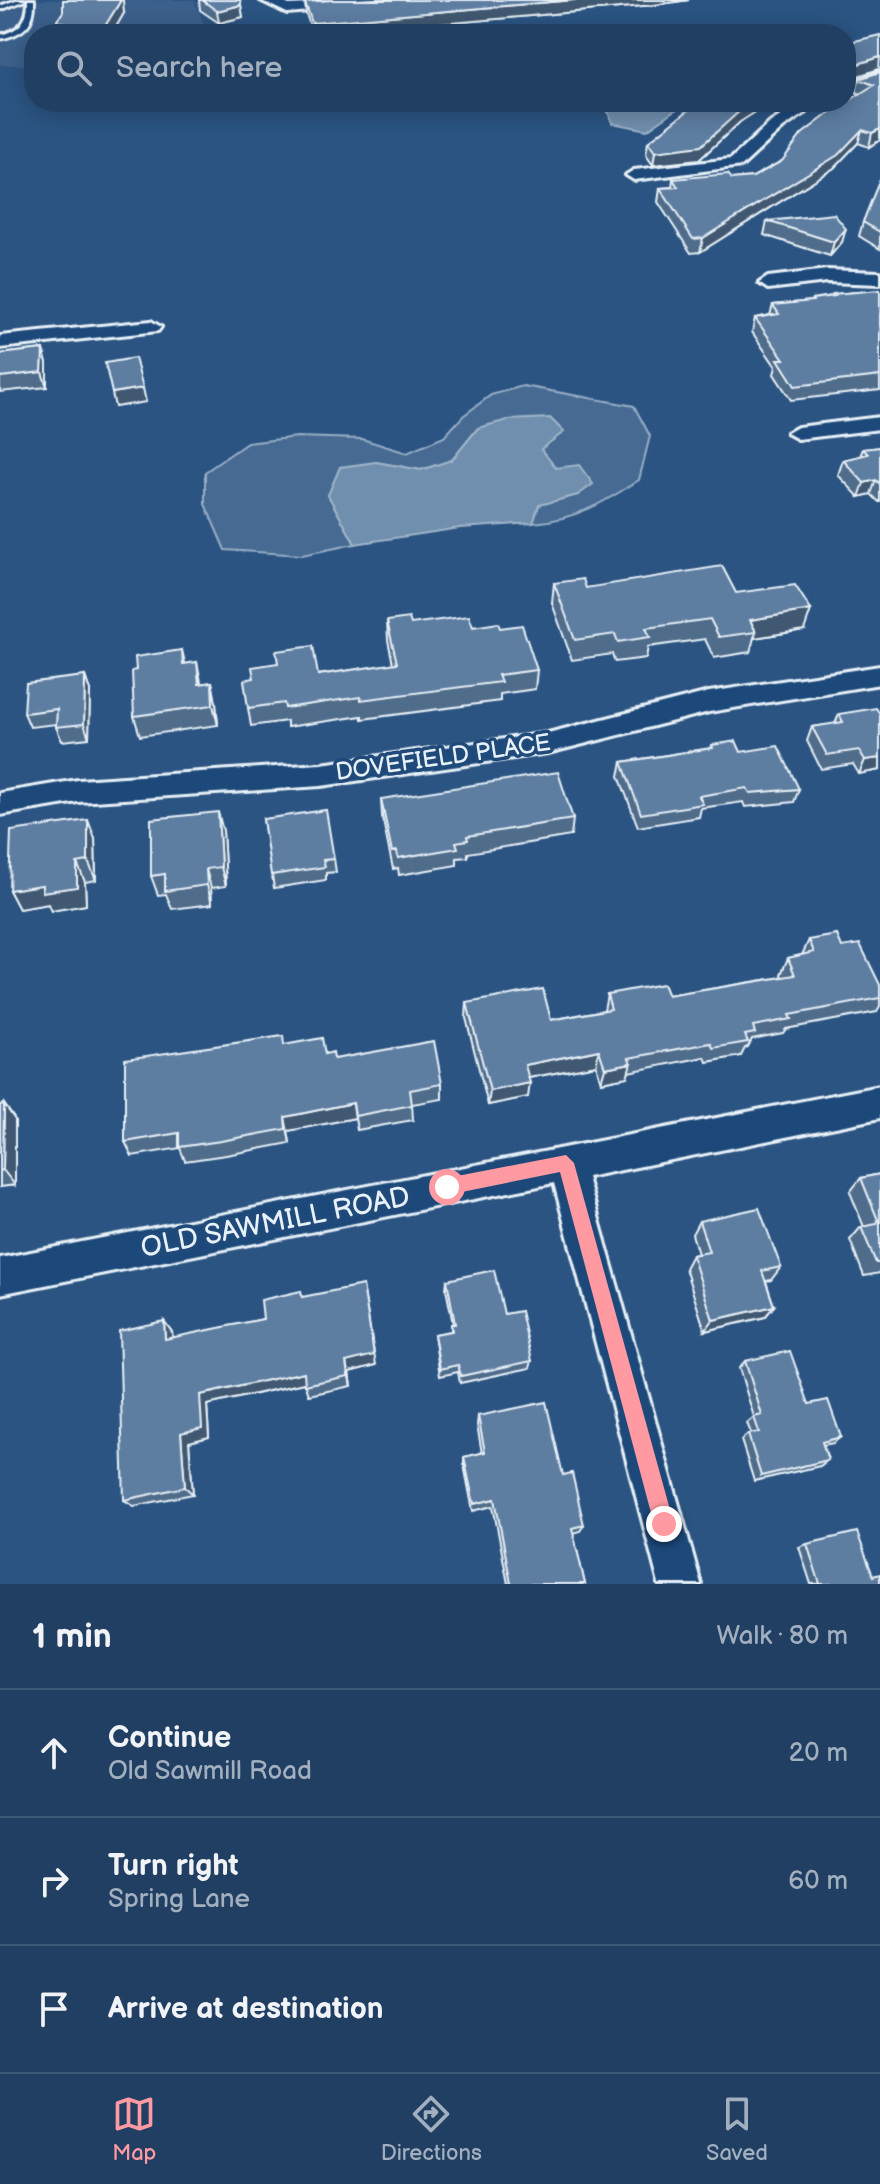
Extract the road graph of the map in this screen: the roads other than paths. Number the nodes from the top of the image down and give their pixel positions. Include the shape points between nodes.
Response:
1 (22, 0) edge
2 (31, 0) edge
3 (267, 0) edge
4 (391, 0) edge
5 (0, 8) edge
6 (28, 24) edge
7 (24, 31) edge
8 (0, 37) edge
9 (880, 76) edge
10 (856, 84) edge
11 (797, 112) edge
12 (634, 175) dead end
13 (880, 278) edge
14 (768, 283) dead end
15 (151, 327) dead end
16 (0, 342) edge
17 (880, 423) edge
18 (798, 433) dead end
19 (880, 675) edge
20 (0, 804) edge
21 (880, 1102) edge
22 (566, 1163) junction
23 (0, 1276) edge
24 (680, 1584) edge

1 - 5 lane
2 - 6 lane
3 - 4 street via 287,9
7 - 8 lane
9 - 10 street
11 - 12 street via 736,163
13 - 14 street via 827,276
15 - 16 street
17 - 18 street
19 - 20 street, DOVEFIELD PLACE via 709,702 548,743 321,775 78,791
21 - 22 street, OLD SAWMILL ROAD
22 - 23 street, OLD SAWMILL ROAD
22 - 24 street

